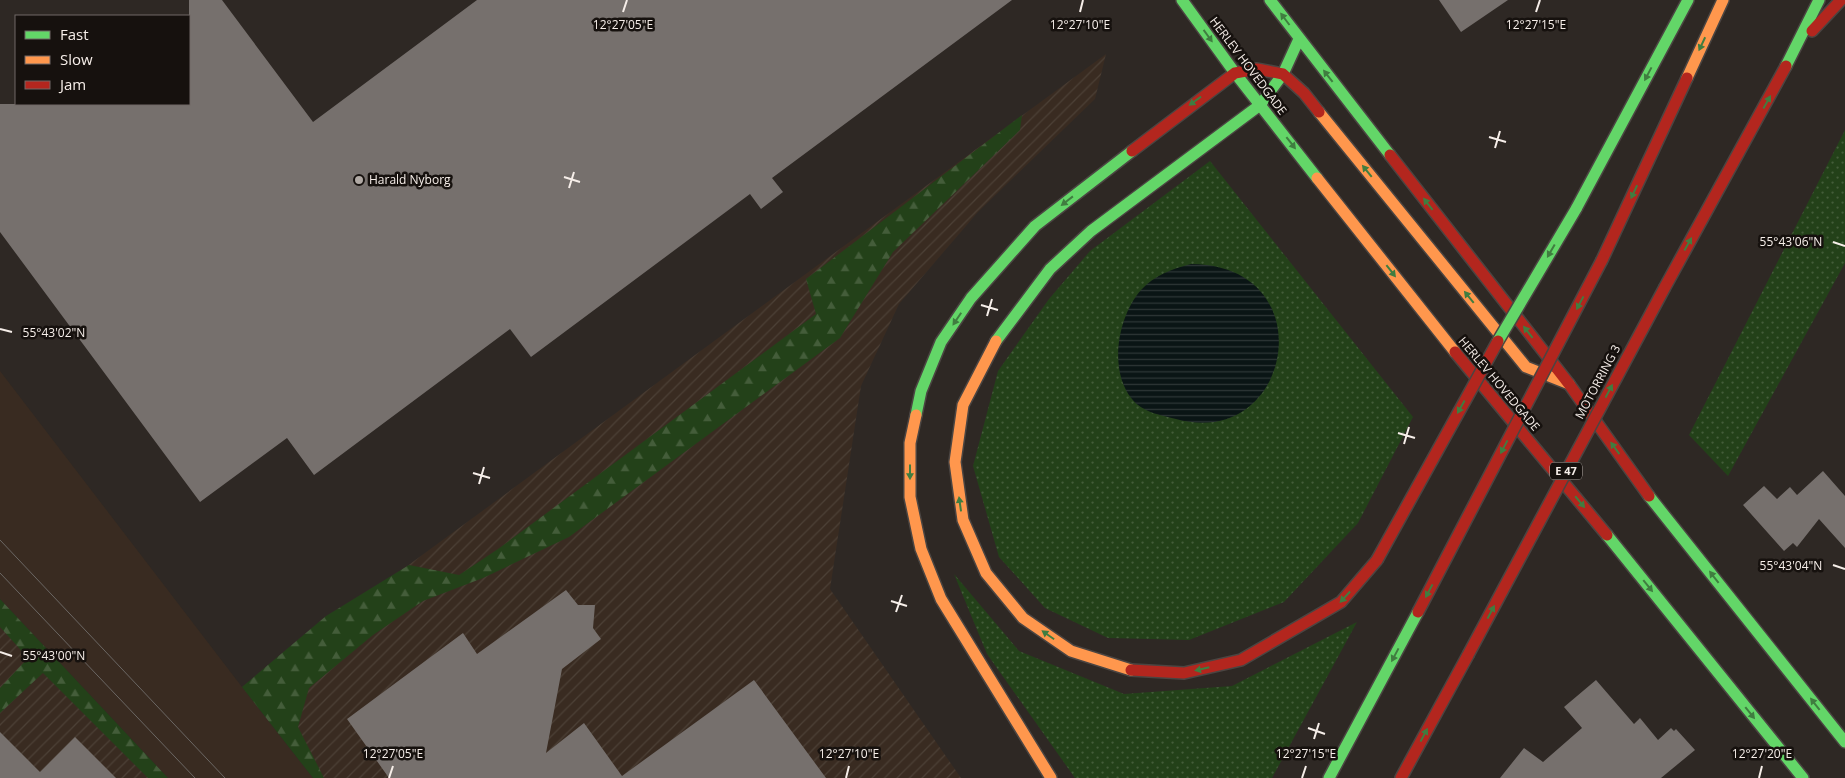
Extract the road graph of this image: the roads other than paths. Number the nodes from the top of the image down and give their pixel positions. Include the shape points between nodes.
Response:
1 (1182, 0) edge
2 (1270, 0) edge
3 (1688, 0) edge
4 (1723, 0) edge
5 (1819, 0) edge
6 (1842, 0) edge
7 (1299, 39) junction
8 (1797, 47) junction
9 (1234, 73) junction
10 (1283, 74) junction
11 (1260, 105) junction
12 (1569, 384) junction
13 (1845, 742) edge
14 (1052, 778) edge
15 (1329, 778) edge
16 (1401, 778) edge
17 (1803, 778) edge

1 -> 9 main road, HERLEV HOVEDGADE
7 -> 2 main road
3 -> 11 main road, bridge via 1576,209 1377,560 1341,602 1241,660 1184,673 1126,670 1071,651 1023,618 986,573 963,520 955,462 963,405 998,336 1050,269 1091,231
4 -> 15 main road, bridge via 1602,260
5 - 8 main road, MOTORRING 3 / E 47
6 - 8 main road
7 - 10 main road
12 -> 7 main road
16 -> 8 main road, MOTORRING 3 / E 47, bridge
9 - 10 main road via 1257,69
9 - 11 main road, HERLEV HOVEDGADE
9 -> 14 main road via 1034,226 971,298 941,342 921,391 910,443 910,497 921,549 941,599
10 - 11 main road
12 -> 10 main road via 1526,366 1304,93
11 -> 17 main road, HERLEV HOVEDGADE via 1459,358 1618,548
13 -> 12 main road via 1651,498

